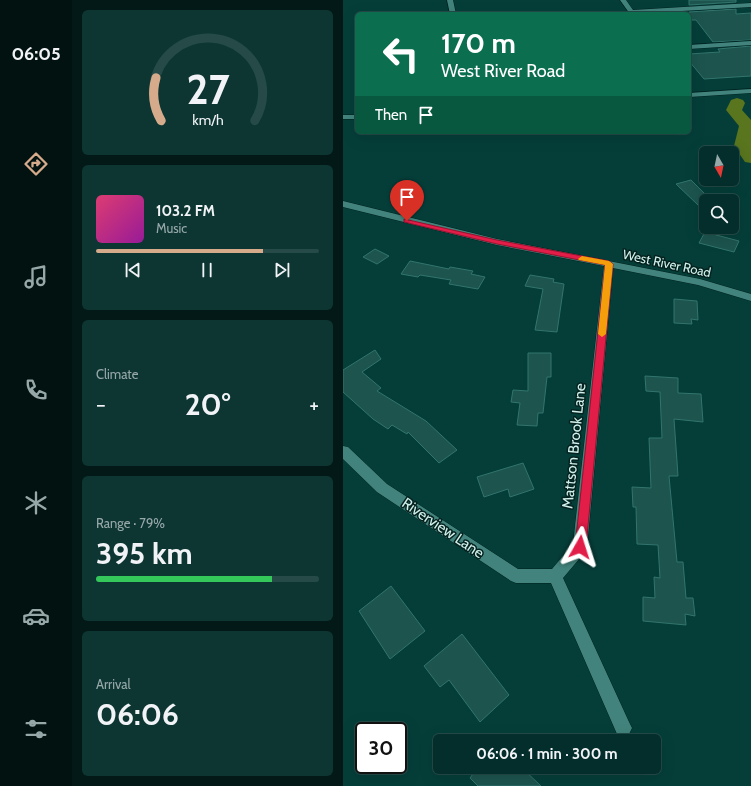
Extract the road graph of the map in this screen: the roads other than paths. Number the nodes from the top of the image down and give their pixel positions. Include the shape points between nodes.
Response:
1 (450, 0) edge
2 (623, 0) edge
3 (719, 0) edge
4 (751, 6) edge
5 (726, 7) junction
6 (453, 12) edge
7 (631, 12) edge
8 (648, 12) edge
9 (751, 43) edge
10 (691, 47) edge
11 (751, 91) edge
12 (692, 95) edge
13 (355, 117) edge
14 (343, 118) edge
15 (343, 204) edge
16 (609, 264) junction
17 (751, 298) edge
18 (343, 451) edge
19 (555, 576) junction
20 (623, 728) dead end

1 - 6 street
2 - 7 street
3 - 5 street
4 - 5 street
5 - 8 street
9 - 10 street
11 - 12 street
13 - 14 street
15 - 16 street, West River Road via 477,238
16 - 17 street, West River Road via 700,282
16 - 19 street, Mattson Brook Lane via 580,547
18 - 19 street, Riverview Lane via 382,488 516,576
19 - 20 street

